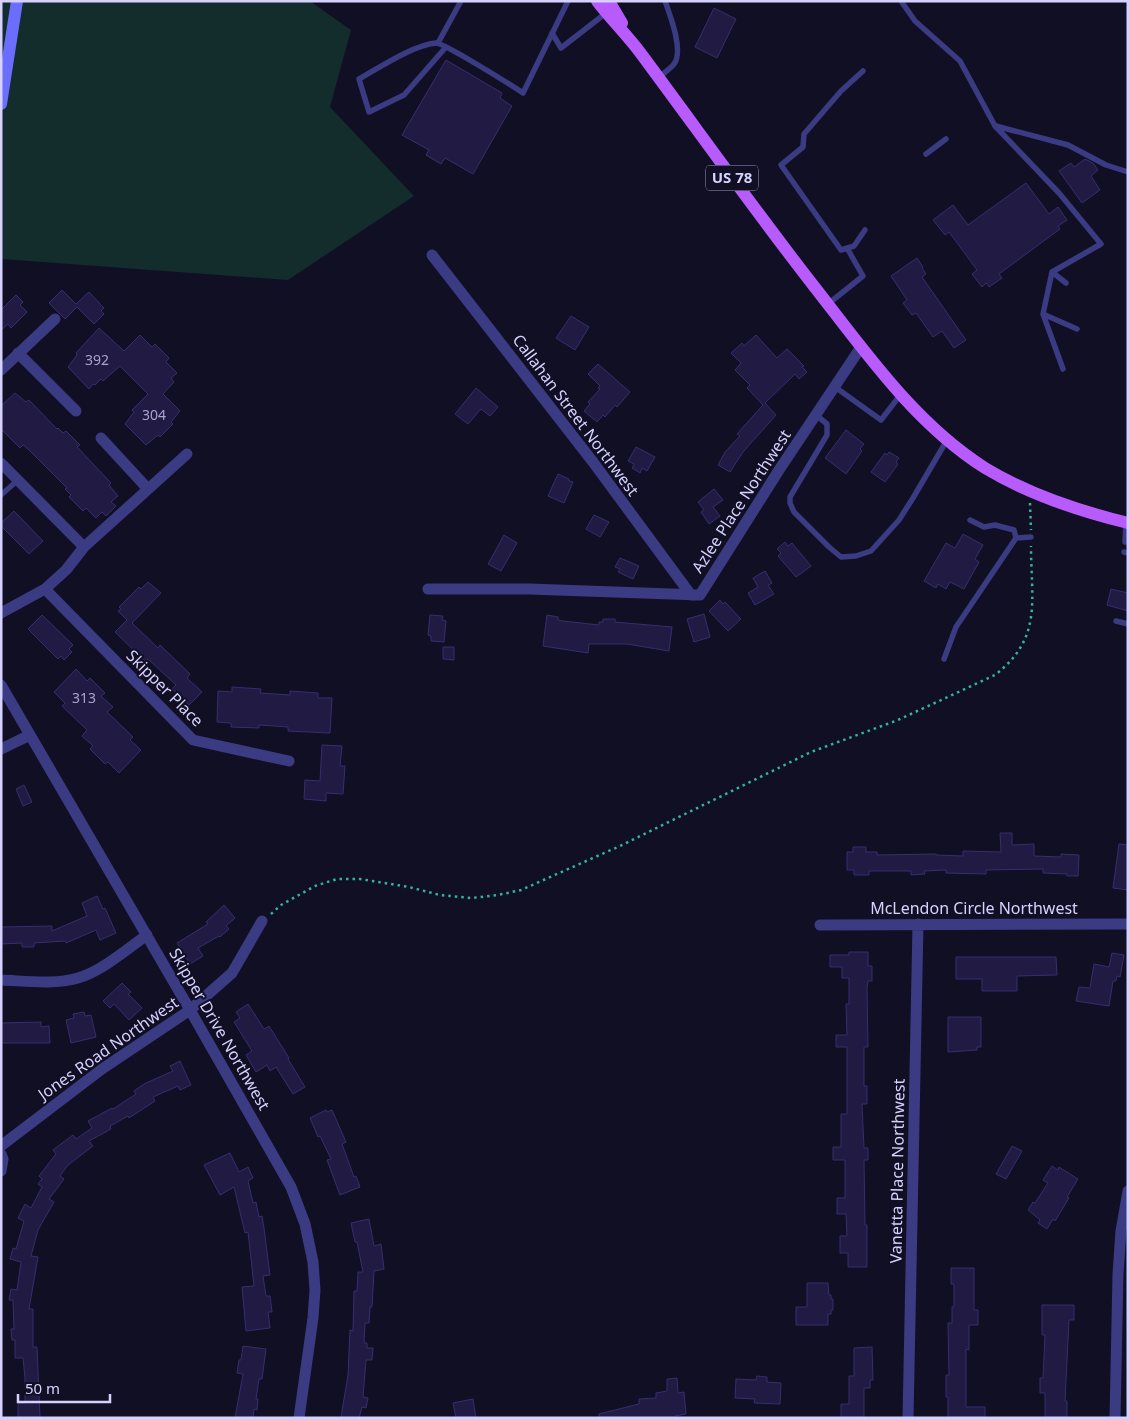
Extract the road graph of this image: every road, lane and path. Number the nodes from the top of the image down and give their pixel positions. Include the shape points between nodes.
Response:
1 (17, 1) edge
2 (461, 1) edge
3 (568, 1) edge
4 (597, 1) edge
5 (665, 1) edge
6 (901, 1) edge
7 (608, 7) edge
8 (552, 33) junction
9 (438, 43) junction
10 (446, 47) junction
11 (863, 71) dead end
12 (658, 78) junction
13 (1, 104) edge
14 (995, 126) junction
15 (946, 139) dead end
16 (926, 154) dead end
17 (1128, 172) edge
18 (865, 230) dead end
19 (844, 249) junction
20 (432, 256) dead end
21 (1052, 272) junction
22 (1066, 282) dead end
23 (828, 304) junction
24 (1042, 314) junction
25 (55, 319) dead end
26 (1078, 329) dead end
27 (861, 347) junction
28 (18, 353) junction
29 (1063, 369) dead end
30 (1, 370) edge
31 (835, 387) junction
32 (902, 394) junction
33 (76, 412) dead end
34 (816, 415) junction
35 (102, 438) dead end
36 (947, 440) junction
37 (187, 454) dead end
38 (1, 463) edge
39 (18, 480) junction
40 (148, 489) junction
41 (1030, 491) junction
42 (1, 495) edge
43 (970, 520) dead end
44 (1127, 523) edge
45 (1016, 538) junction
46 (1030, 538) junction
47 (1125, 542) dead end
48 (84, 547) junction
49 (45, 589) junction
50 (428, 589) dead end
51 (691, 595) junction
52 (1, 612) edge
53 (1116, 621) dead end
54 (1128, 624) edge
55 (944, 659) dead end
56 (1, 685) edge
57 (30, 735) junction
58 (3, 748) edge
59 (289, 761) dead end
60 (262, 922) joint
61 (820, 924) dead end
62 (918, 924) junction
63 (1128, 924) edge
64 (147, 935) junction
65 (1, 980) edge
66 (190, 1010) junction
67 (1, 1146) edge
68 (1, 1154) edge
69 (1, 1171) edge
70 (1128, 1191) edge
71 (299, 1418) edge
72 (908, 1418) edge
73 (1115, 1418) edge

1 - 13 street
2 - 9 lane
3 - 8 lane
4 - 7 main road, US 78
5 - 12 lane via 678,56
6 - 14 lane via 915,21 960,61
7 - 8 lane via 561,48
7 - 12 main road, US 78
8 - 10 lane via 523,93
9 - 10 lane
9 - 10 lane via 419,46 358,79 369,112 404,95
11 - 19 lane via 804,134 803,147 781,165
12 - 23 main road, US 78
14 - 17 lane via 1068,146
14 - 21 lane via 1101,244
15 - 16 lane
18 - 19 lane via 854,246
19 - 23 lane via 863,276
20 - 51 street, Callahan Street Northwest via 593,462
21 - 22 lane
21 - 24 lane
23 - 27 main road, US 78
24 - 26 lane
24 - 29 lane
25 - 28 street
27 - 31 street, Azlee Place Northwest
27 - 32 main road, US 78
28 - 30 street
28 - 33 street
31 - 32 lane via 881,420
31 - 34 street, Azlee Place Northwest
32 - 36 main road, US 78
34 - 36 lane via 827,424 827,436 790,497 790,503 794,512 842,556 871,551 899,520
34 - 51 street, Azlee Place Northwest via 700,595
35 - 40 street
36 - 41 main road, US 78 via 986,468
37 - 40 street
38 - 39 street
39 - 42 lane
39 - 48 street
40 - 48 street
41 - 44 main road, US 78
41 - 46 path
43 - 45 lane via 984,527 995,524 1014,530
44 - 47 lane
45 - 46 lane
45 - 55 lane via 956,627
46 - 60 path via 1031,623 1018,653 994,675 898,720 811,752 620,846 521,890 471,898 360,879 337,879 298,895
48 - 49 street
49 - 52 street
49 - 59 street, Skipper Place via 193,740
50 - 51 street, Azlee Place Northwest
53 - 54 lane
56 - 57 street, Skipper Drive Northwest
57 - 58 street
57 - 64 street, Skipper Drive Northwest
60 - 66 street, Jones Road Northwest via 232,973
61 - 62 street, McLendon Circle Northwest
62 - 63 street, McLendon Circle Northwest
62 - 72 street, Vanetta Place Northwest
64 - 65 street via 79,978 63,981
64 - 66 street, Skipper Drive Northwest
66 - 67 street, Jones Road Northwest via 102,1069
66 - 71 street, Skipper Drive Northwest via 291,1187 305,1224 315,1290
68 - 69 street
70 - 73 street via 1120,1231

